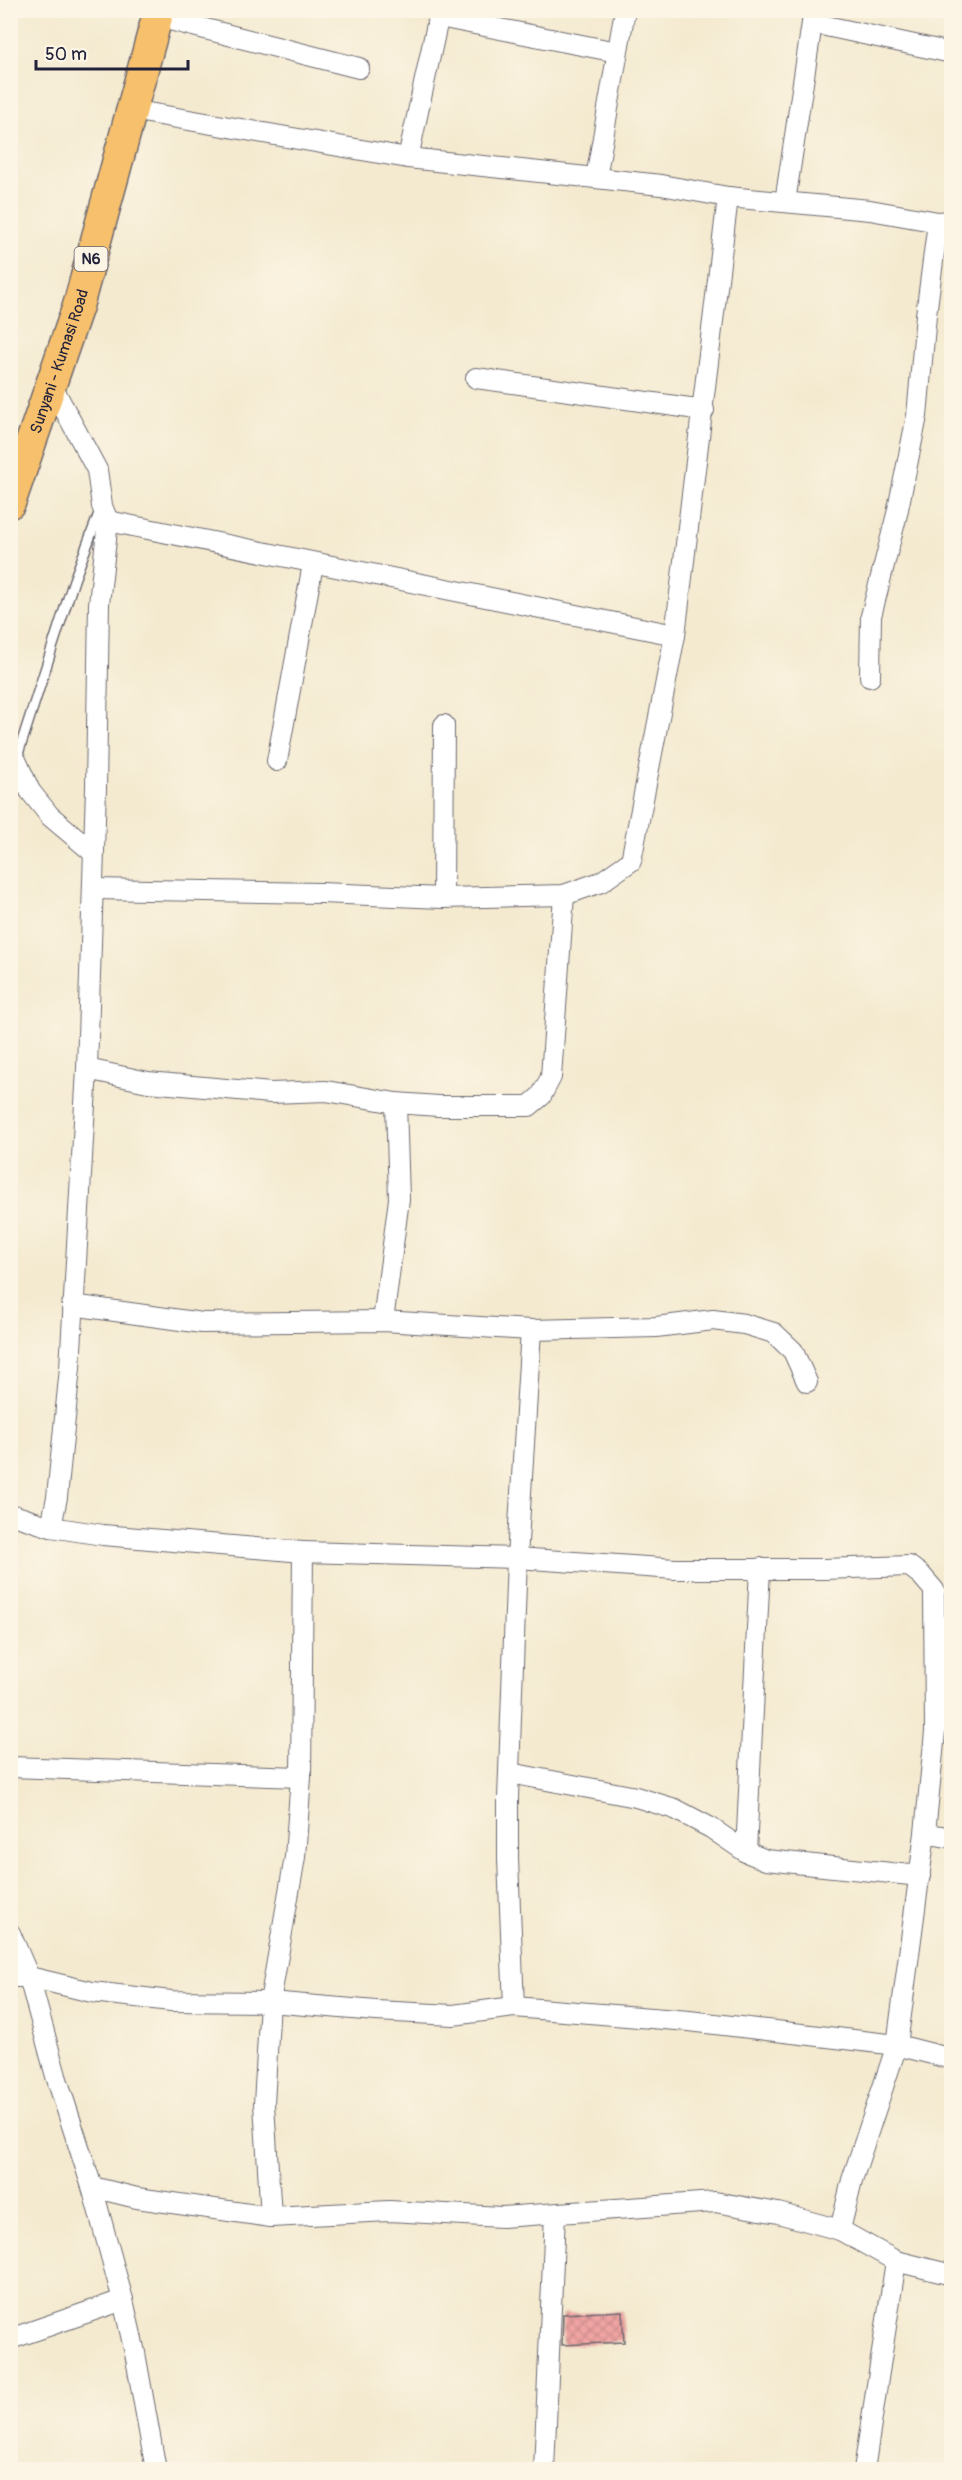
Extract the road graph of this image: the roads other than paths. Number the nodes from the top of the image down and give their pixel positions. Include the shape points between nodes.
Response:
1 (625, 10) edge
2 (159, 14) edge
3 (440, 14) edge
4 (813, 17) edge
5 (617, 52) junction
6 (951, 53) edge
7 (359, 68) dead end
8 (131, 110) junction
9 (408, 158) junction
10 (596, 177) junction
11 (728, 197) junction
12 (785, 202) junction
13 (945, 221) edge
14 (476, 378) dead end
15 (52, 386) junction
16 (704, 410) junction
17 (11, 501) edge
18 (105, 514) junction
19 (313, 564) junction
20 (675, 635) junction
21 (870, 677) dead end
22 (444, 725) dead end
23 (277, 761) dead end
24 (13, 767) edge
25 (94, 853) junction
26 (93, 889) junction
27 (564, 895) junction
28 (443, 898) junction
29 (87, 1069) junction
30 (396, 1103) junction
31 (72, 1305) junction
32 (383, 1321) junction
33 (531, 1330) junction
34 (807, 1382) dead end
35 (10, 1514) edge
36 (51, 1527) junction
37 (303, 1552) junction
38 (517, 1558) junction
39 (760, 1568) junction
40 (10, 1767) edge
41 (510, 1773) junction
42 (301, 1777) junction
43 (925, 1833) junction
44 (951, 1838) edge
45 (746, 1852) junction
46 (920, 1876) junction
47 (10, 1933) edge
48 (20, 1977) edge
49 (270, 2002) junction
50 (514, 2007) junction
51 (897, 2045) junction
52 (951, 2058) edge
53 (92, 2187) junction
54 (555, 2214) junction
55 (271, 2217) junction
56 (840, 2230) junction
57 (896, 2261) junction
58 (951, 2275) edge
59 (123, 2300) junction
60 (10, 2339) edge
61 (156, 2469) edge
62 (544, 2469) edge
63 (864, 2469) edge

1 - 5 street
2 - 7 street
2 - 8 main road, Sunyani - Kumasi Road / N6
3 - 5 street
3 - 9 street
4 - 6 street
4 - 12 street
5 - 10 street
8 - 9 street
8 - 15 main road, Sunyani - Kumasi Road / N6
9 - 10 street
10 - 11 street
11 - 12 street
11 - 16 street
12 - 13 street
13 - 21 street via 926,315 917,416 871,616
14 - 16 street
15 - 17 main road, Sunyani - Kumasi Road / N6
15 - 18 street via 97,470
16 - 20 street
18 - 19 street
18 - 24 lane via 74,580
18 - 25 street via 99,604
19 - 20 street
19 - 23 street
20 - 27 street via 631,861 601,882
22 - 28 street
24 - 25 street via 50,816
25 - 26 street
26 - 28 street
26 - 29 street
27 - 28 street
27 - 30 street via 551,1077 541,1096 530,1106
29 - 30 street via 148,1082 271,1093 326,1091
29 - 31 street
30 - 32 street via 399,1199
31 - 32 street via 202,1323
31 - 36 street via 70,1368
32 - 33 street
33 - 34 street via 713,1320 744,1324 774,1333 793,1351
33 - 38 street
35 - 36 street
36 - 37 street
37 - 38 street
37 - 42 street
38 - 39 street via 675,1569
38 - 41 street
39 - 43 street via 909,1566 934,1590 934,1732
39 - 45 street
40 - 42 street
41 - 45 street via 636,1797 675,1809
41 - 50 street via 508,1859
42 - 49 street via 296,1857
43 - 44 street
43 - 46 street
45 - 46 street via 766,1860
46 - 51 street
47 - 48 street
48 - 49 street via 92,1992 171,2001
48 - 53 street
49 - 50 street via 453,2015
49 - 55 street via 264,2104
50 - 51 street via 689,2021
51 - 52 street
51 - 56 street via 852,2180
53 - 55 street via 137,2198
53 - 59 street
54 - 55 street via 502,2217 390,2211
54 - 56 street via 715,2202 778,2213
54 - 62 street
56 - 57 street
57 - 58 street
57 - 63 street
59 - 60 street
59 - 61 street

